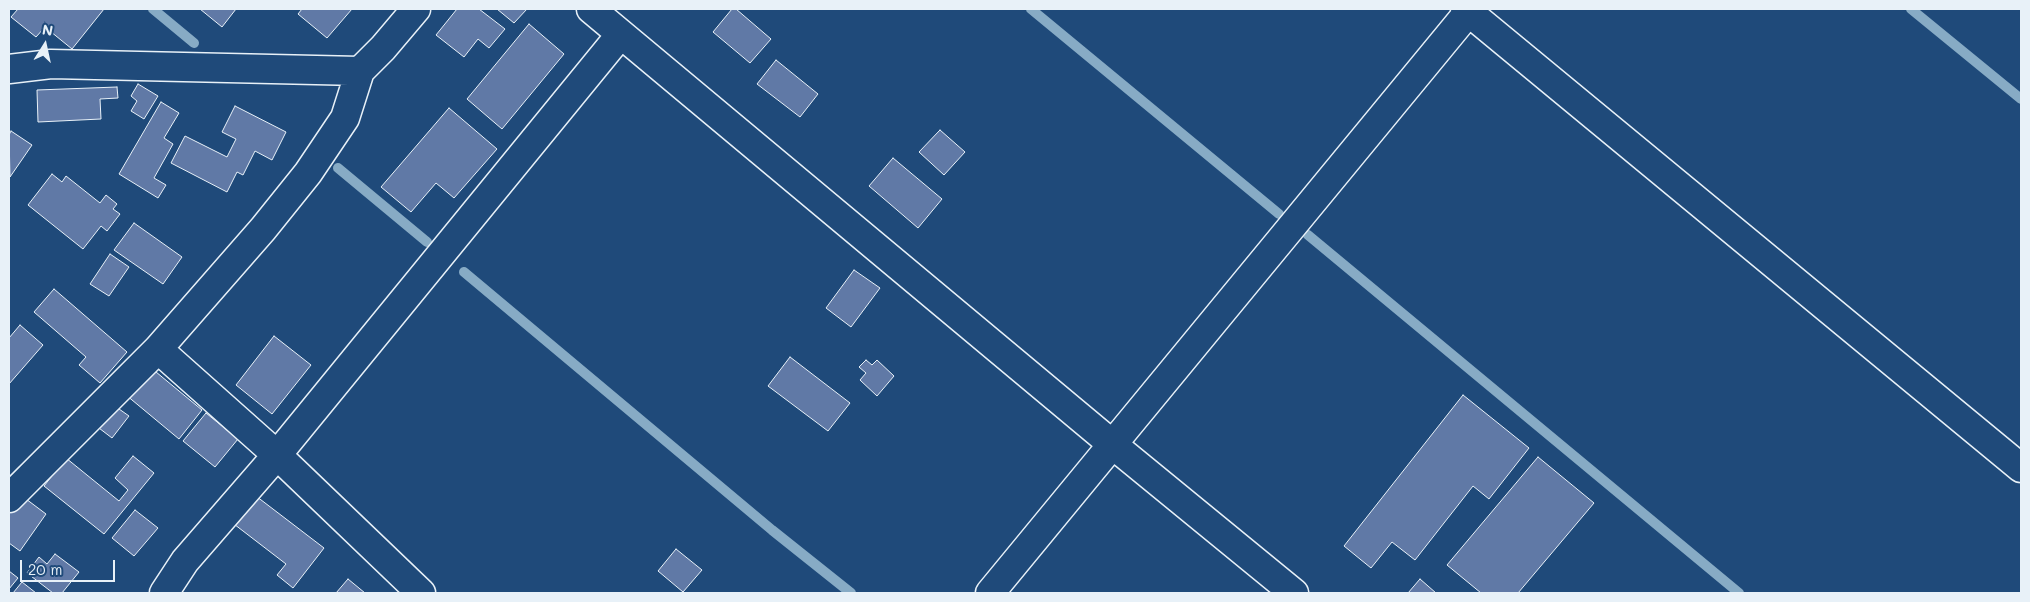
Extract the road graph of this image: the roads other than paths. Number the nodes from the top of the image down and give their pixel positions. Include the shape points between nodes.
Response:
1 (416, 9) edge
2 (591, 9) edge
3 (1468, 10) edge
4 (621, 34) junction
5 (9, 69) edge
6 (360, 71) junction
7 (158, 349) junction
8 (1112, 444) junction
9 (277, 455) junction
10 (2021, 468) edge
11 (9, 498) edge
12 (164, 593) edge
13 (421, 593) edge
14 (990, 593) edge
15 (1294, 593) edge

1 - 6 street
2 - 4 street
3 - 8 street
3 - 10 street
4 - 8 street
4 - 9 street
5 - 6 street via 51,64
6 - 7 street via 345,118 308,173
7 - 9 street
7 - 11 street
8 - 14 street
8 - 15 street
9 - 12 street via 185,562
9 - 13 street

